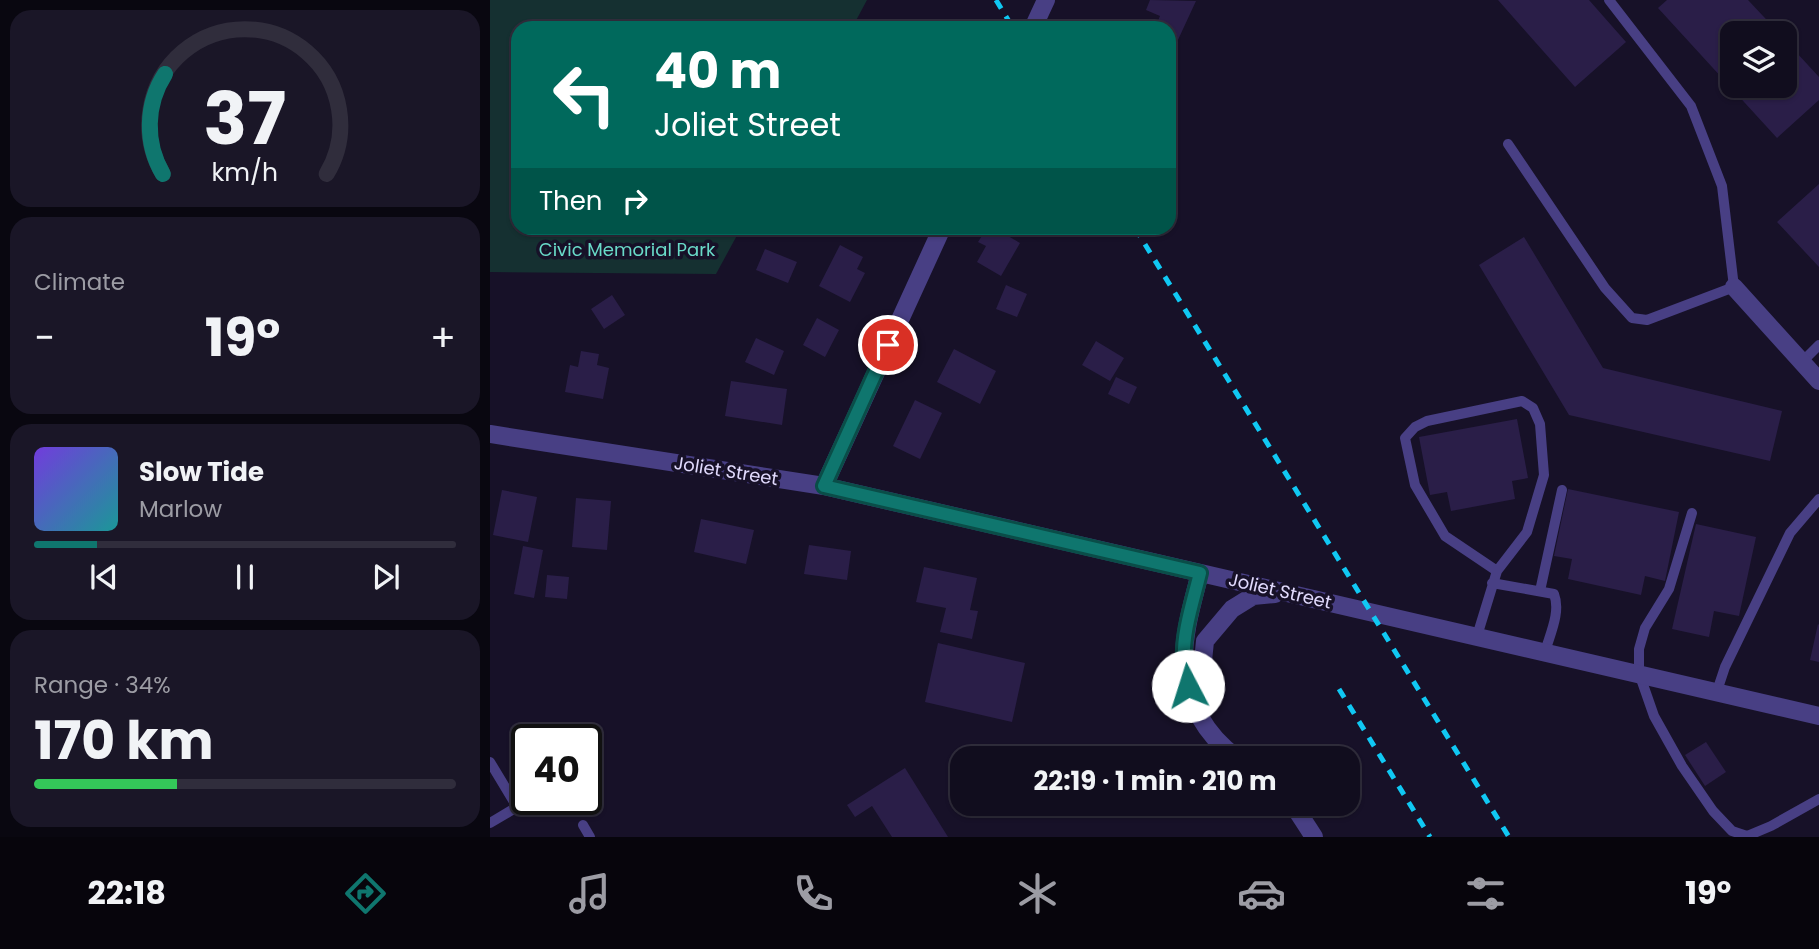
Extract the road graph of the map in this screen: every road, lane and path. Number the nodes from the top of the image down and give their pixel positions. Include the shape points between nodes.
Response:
1 (1046, 0) edge
2 (1609, 0) edge
3 (1036, 21) edge
4 (1508, 144) dead end
5 (940, 235) edge
6 (1734, 287) junction
7 (1819, 345) edge
8 (1802, 362) junction
9 (1819, 381) edge
10 (490, 434) edge
11 (824, 486) junction
12 (1562, 489) dead end
13 (1819, 499) edge
14 (1692, 513) dead end
15 (1497, 571) junction
16 (1200, 573) junction
17 (1492, 583) junction
18 (1540, 591) junction
19 (1289, 593) junction
20 (1477, 636) junction
21 (1545, 652) junction
22 (1639, 673) junction
23 (1717, 691) junction
24 (1198, 714) junction
25 (1819, 716) edge
26 (1221, 746) edge
27 (490, 762) edge
28 (1819, 799) edge
29 (1300, 816) edge
30 (490, 823) edge
31 (583, 825) dead end
32 (590, 837) edge
33 (1314, 837) edge
34 (1747, 837) edge

1 - 3 street
2 - 6 lane via 1691,106 1722,186
4 - 6 lane via 1605,288 1632,318 1647,320
5 - 11 street
6 - 8 street
7 - 8 lane
8 - 9 street
10 - 11 street, Joliet Street
11 - 16 street, Joliet Street
12 - 18 lane
13 - 23 lane via 1790,533
14 - 22 lane via 1669,589 1645,628
15 - 15 lane via 1527,532 1544,475 1540,424 1533,408 1522,401 1427,421 1405,438 1415,485 1445,536
15 - 17 lane
16 - 19 street, Joliet Street
16 - 24 street via 1184,662
17 - 18 lane
17 - 20 lane
18 - 21 lane via 1554,594 1556,600
19 - 20 street, Joliet Street
19 - 24 street via 1253,596 1232,609 1205,641
20 - 21 street, Joliet Street
21 - 22 street, Joliet Street
22 - 23 street, Joliet Street
22 - 34 lane via 1654,716 1682,766 1713,811 1732,831
23 - 25 street, Joliet Street
24 - 26 street
27 - 30 lane via 517,807
28 - 34 lane
29 - 33 street
31 - 32 lane

